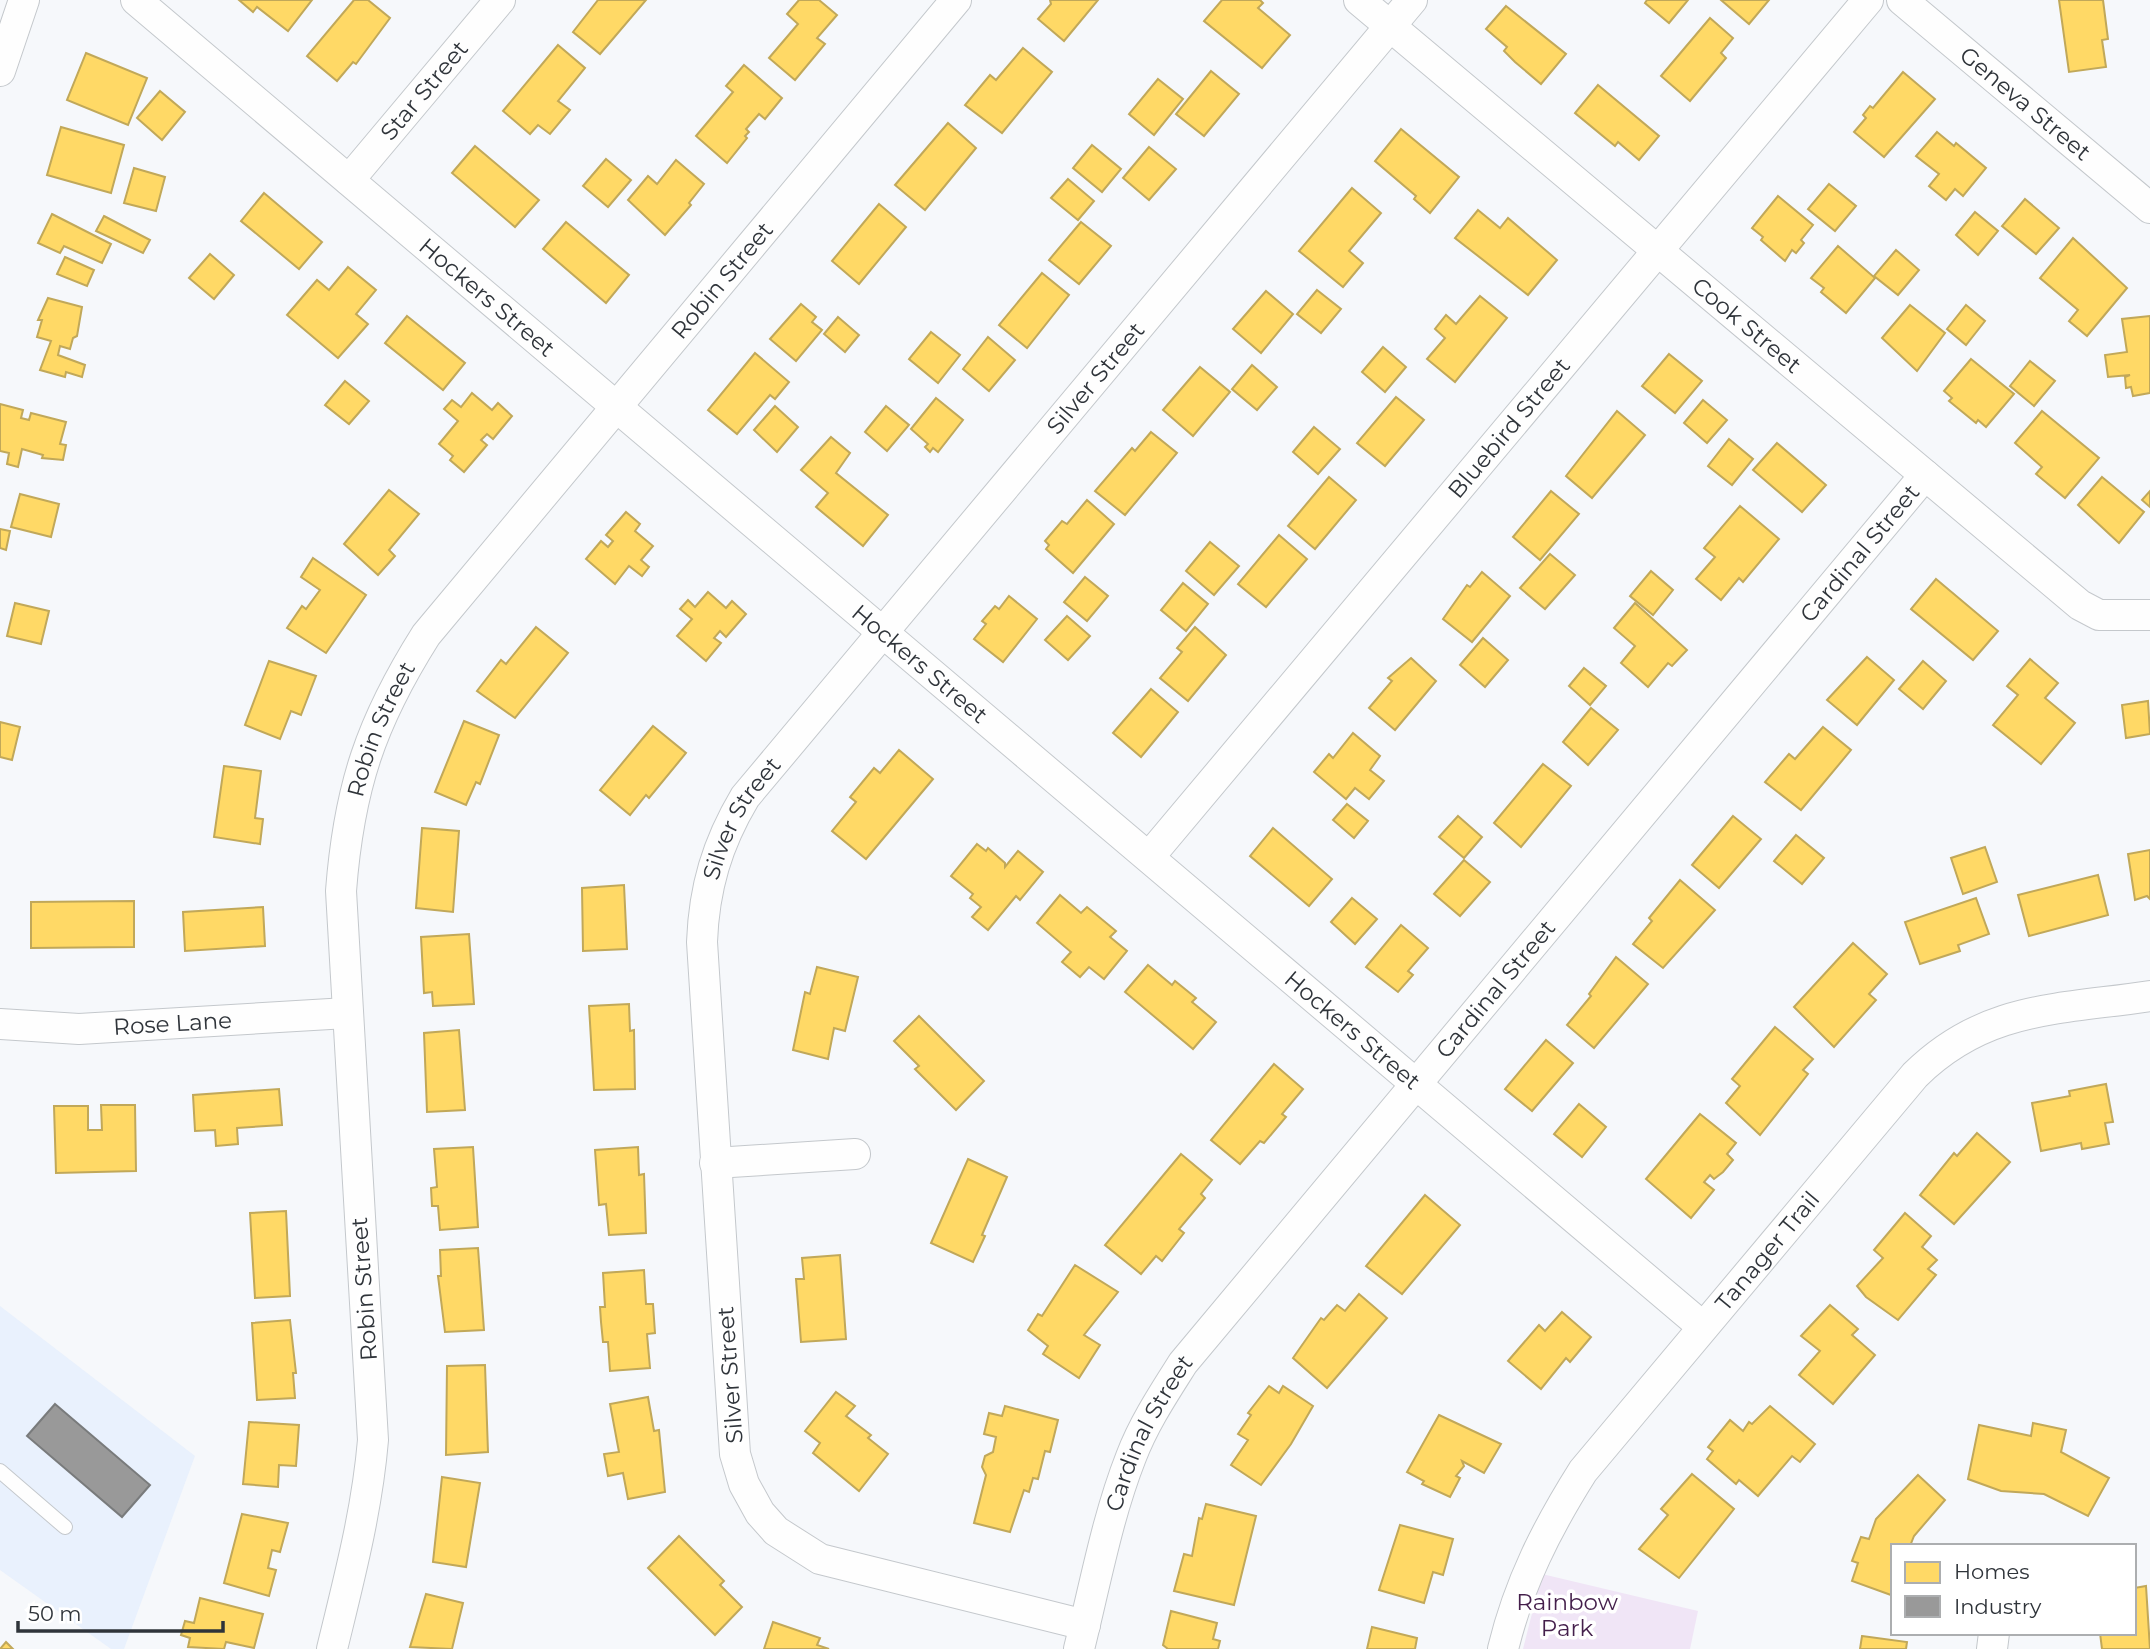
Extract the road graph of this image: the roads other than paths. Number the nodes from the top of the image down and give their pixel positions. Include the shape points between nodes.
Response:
1 (24, 0) edge
2 (136, 0) edge
3 (500, 0) edge
4 (956, 0) edge
5 (1359, 0) edge
6 (1412, 0) edge
7 (1868, 0) edge
8 (1902, 0) edge
9 (1390, 26) junction
10 (0, 71) edge
11 (349, 180) junction
12 (2150, 208) edge
13 (1657, 250) junction
14 (616, 406) junction
15 (1925, 475) junction
16 (2150, 615) edge
17 (882, 632) junction
18 (1149, 858) junction
19 (2150, 996) edge
20 (347, 1013) junction
21 (0, 1024) edge
22 (1415, 1083) junction
23 (855, 1154) dead end
24 (715, 1163) junction
25 (1703, 1327) junction
26 (0, 1471) edge
27 (65, 1527) dead end
28 (1082, 1637) edge
29 (332, 1649) edge
30 (1503, 1649) edge

1 - 10 street
2 - 11 street, Hockers Street
3 - 11 street, Star Street
4 - 14 street, Robin Street
5 - 9 street, Cook Street
6 - 9 street, Silver Street
7 - 13 street, Bluebird Street
8 - 12 street, Geneva Street
9 - 13 street, Cook Street
9 - 17 street, Silver Street
11 - 14 street, Hockers Street
13 - 15 street, Cook Street
13 - 18 street, Bluebird Street
14 - 17 street, Hockers Street
14 - 20 street, Robin Street via 426,635 373,731 345,836 341,891
15 - 16 street, Cook Street via 2080,605 2099,615
15 - 22 street, Cardinal Street
17 - 18 street, Hockers Street
17 - 24 street, Silver Street via 745,797 713,863 703,904 702,942
18 - 22 street, Hockers Street
19 - 25 street, Tanager Trail via 2016,1016 1986,1025 1937,1054
20 - 21 street, Rose Lane via 79,1029
20 - 29 street, Robin Street via 373,1440 365,1510
22 - 25 street, Hockers Street
22 - 28 street, Cardinal Street via 1183,1363 1154,1408 1131,1455
23 - 24 street
24 - 28 street, Silver Street via 735,1454 760,1513 776,1531 820,1559
25 - 30 street, Tanager Trail via 1583,1471 1550,1522 1527,1570
26 - 27 lane

